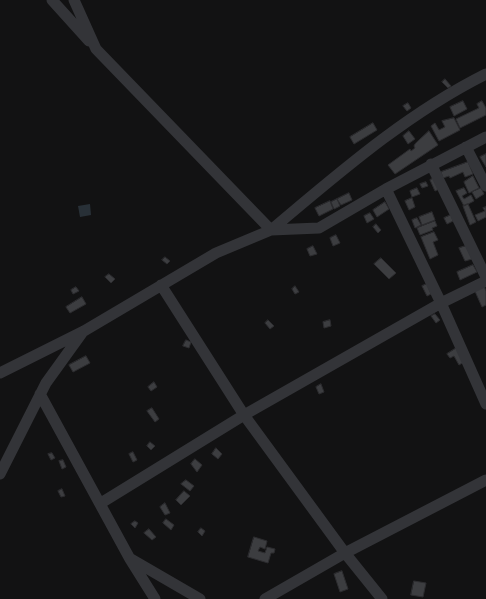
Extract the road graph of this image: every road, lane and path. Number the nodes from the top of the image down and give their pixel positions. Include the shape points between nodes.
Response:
1 (52, 0) edge
2 (74, 0) edge
3 (96, 49) junction
4 (486, 74) edge
5 (486, 137) edge
6 (466, 147) junction
7 (431, 164) junction
8 (486, 186) edge
9 (386, 189) junction
10 (271, 230) junction
11 (486, 277) edge
12 (486, 281) edge
13 (161, 285) junction
14 (441, 302) junction
15 (84, 331) junction
16 (0, 373) edge
17 (40, 394) junction
18 (486, 404) edge
19 (244, 415) junction
20 (0, 474) edge
21 (486, 480) edge
22 (101, 503) junction
23 (345, 553) junction
24 (130, 559) junction
25 (155, 599) edge
26 (200, 599) edge
27 (265, 599) edge
28 (382, 599) edge

1 - 3 street
2 - 3 street
3 - 10 street
4 - 10 street via 417,114 379,141
5 - 6 street
6 - 7 street
6 - 8 street
7 - 9 street
7 - 11 street
9 - 10 street via 319,228
9 - 14 street
10 - 13 street via 216,253
12 - 14 street
13 - 15 street
13 - 19 street
14 - 18 street
14 - 19 street
15 - 16 street
15 - 17 street
17 - 20 street
17 - 22 street
19 - 22 street
19 - 23 street
21 - 23 street
22 - 24 street
23 - 27 street
23 - 28 street
24 - 25 street
24 - 26 street

